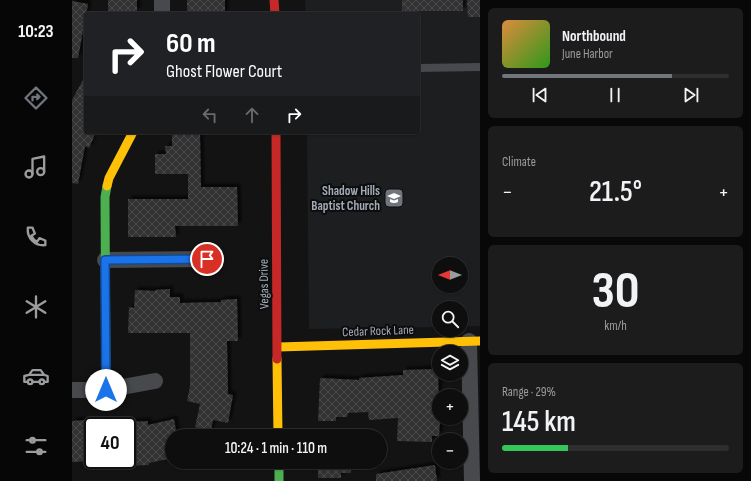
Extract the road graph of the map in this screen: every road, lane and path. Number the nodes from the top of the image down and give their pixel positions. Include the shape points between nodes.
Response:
1 (162, 0) edge
2 (274, 0) edge
3 (162, 12) edge
4 (275, 12) edge
5 (480, 67) edge
6 (420, 68) edge
7 (132, 134) edge
8 (276, 134) edge
9 (207, 259) dead end
10 (105, 260) junction
11 (474, 341) edge
12 (278, 347) junction
13 (154, 380) dead end
14 (72, 390) edge
15 (106, 390) junction
16 (278, 429) edge
17 (278, 469) edge
18 (279, 481) edge
19 (472, 481) edge

1 - 3 street
2 - 4 street
5 - 6 lane
7 - 10 street via 108,178 105,197
8 - 12 street, Vegas Drive
9 - 10 street
10 - 15 street
11 - 12 street, Cedar Rock Lane
11 - 19 street
12 - 16 street, Vegas Drive
13 - 15 street
14 - 15 street
17 - 18 street

